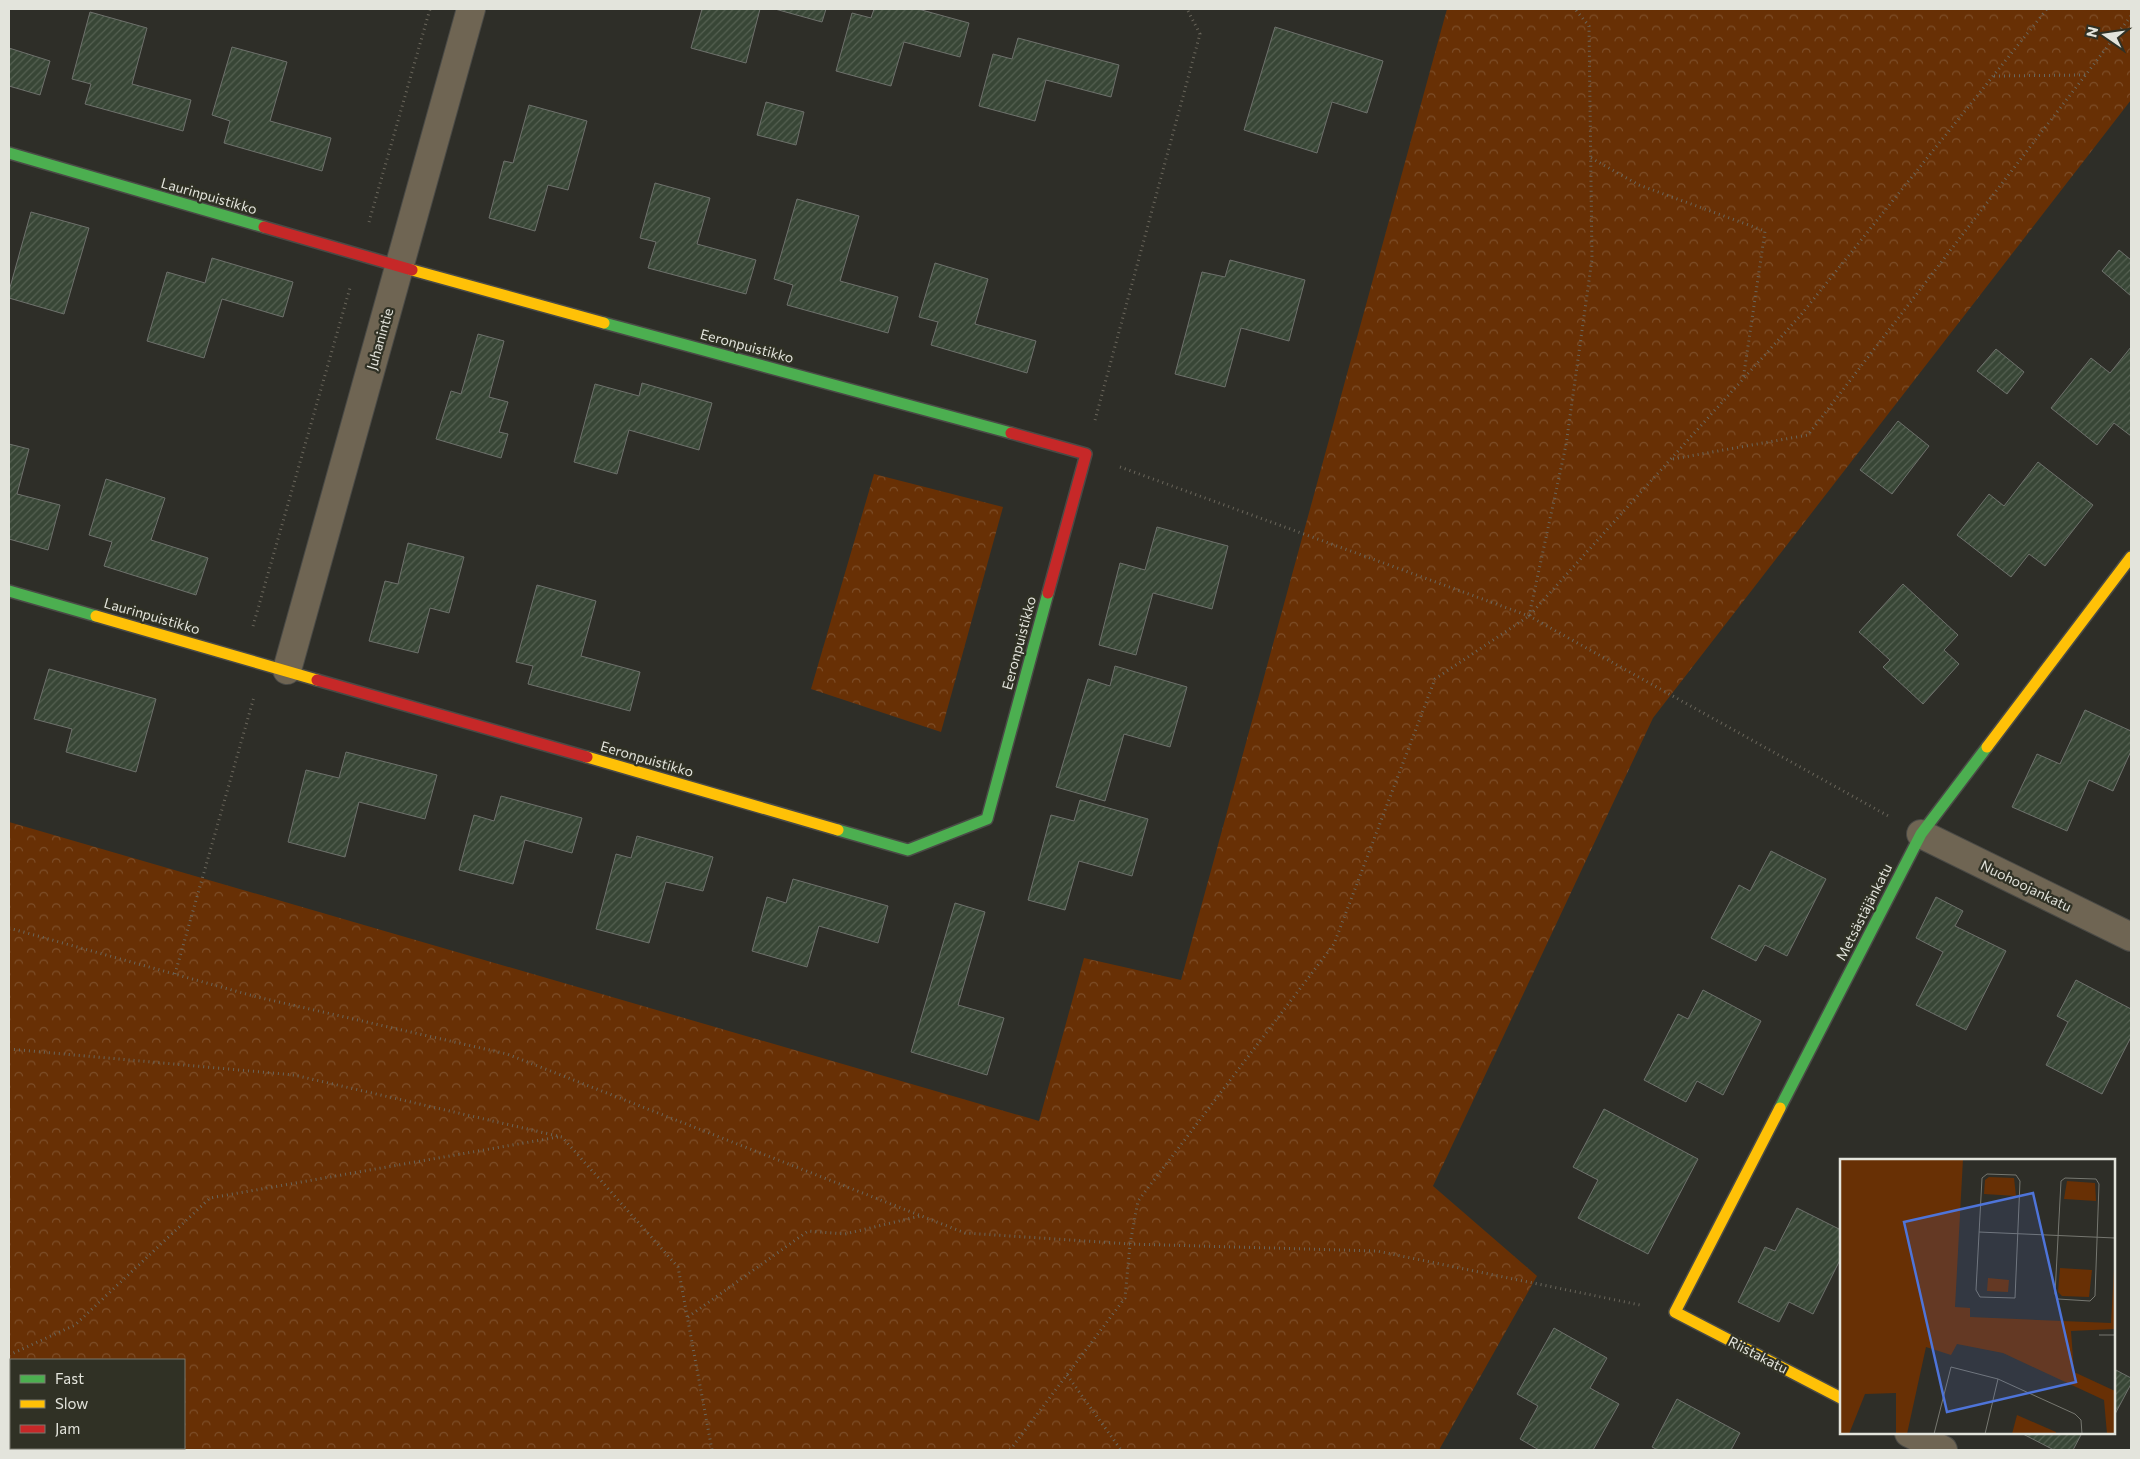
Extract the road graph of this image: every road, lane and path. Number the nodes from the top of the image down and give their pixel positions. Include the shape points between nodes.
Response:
1 (471, 9) edge
2 (1187, 9) edge
3 (1575, 9) edge
4 (2047, 9) edge
5 (2131, 16) edge
6 (2086, 75) junction
7 (1993, 76) junction
8 (9, 153) edge
9 (1591, 158) junction
10 (400, 267) junction
11 (1742, 381) junction
12 (1086, 454) junction
13 (1672, 459) junction
14 (2131, 557) edge
15 (9, 590) edge
16 (1529, 616) junction
17 (287, 670) junction
18 (1921, 834) junction
19 (9, 928) edge
20 (2131, 937) edge
21 (9, 1049) edge
22 (562, 1137) junction
23 (921, 1216) junction
24 (1130, 1244) junction
25 (1675, 1312) junction
26 (688, 1317) junction
27 (9, 1355) edge
28 (1067, 1375) junction
29 (1840, 1397) edge
30 (1911, 1434) edge
31 (712, 1450) edge
32 (1010, 1450) edge
33 (1121, 1450) edge
34 (1943, 1450) edge

1 - 10 street, Juhanintie
2 - 12 path via 1200,34
3 - 9 path via 1589,26
4 - 7 path
5 - 6 path
6 - 7 path
6 - 13 path via 1808,435
7 - 11 path via 1800,316
8 - 10 street, Laurinpuistikko
9 - 11 path via 1639,185 1765,231
9 - 16 path via 1590,268 1566,445
10 - 12 street, Eeronpuistikko
10 - 17 street, Juhanintie
11 - 13 path
12 - 16 path
12 - 17 street, Eeronpuistikko via 986,819 908,850
13 - 16 path
14 - 18 street, Metsästäjänkatu
15 - 17 street, Laurinpuistikko
16 - 18 path
16 - 24 path via 1435,679 1334,944 1138,1201
18 - 20 street, Nuohoojankatu
18 - 25 street, Metsästäjänkatu
19 - 23 path via 257,997 507,1054
21 - 22 path via 294,1075
22 - 26 path via 678,1267
22 - 27 path via 210,1198 75,1325
23 - 24 path via 965,1233
23 - 26 path via 845,1234 808,1231
24 - 25 path via 1377,1250
24 - 28 path via 1125,1298
25 - 29 street, Riistakatu
26 - 31 path
28 - 32 path
28 - 33 path
30 - 34 street

